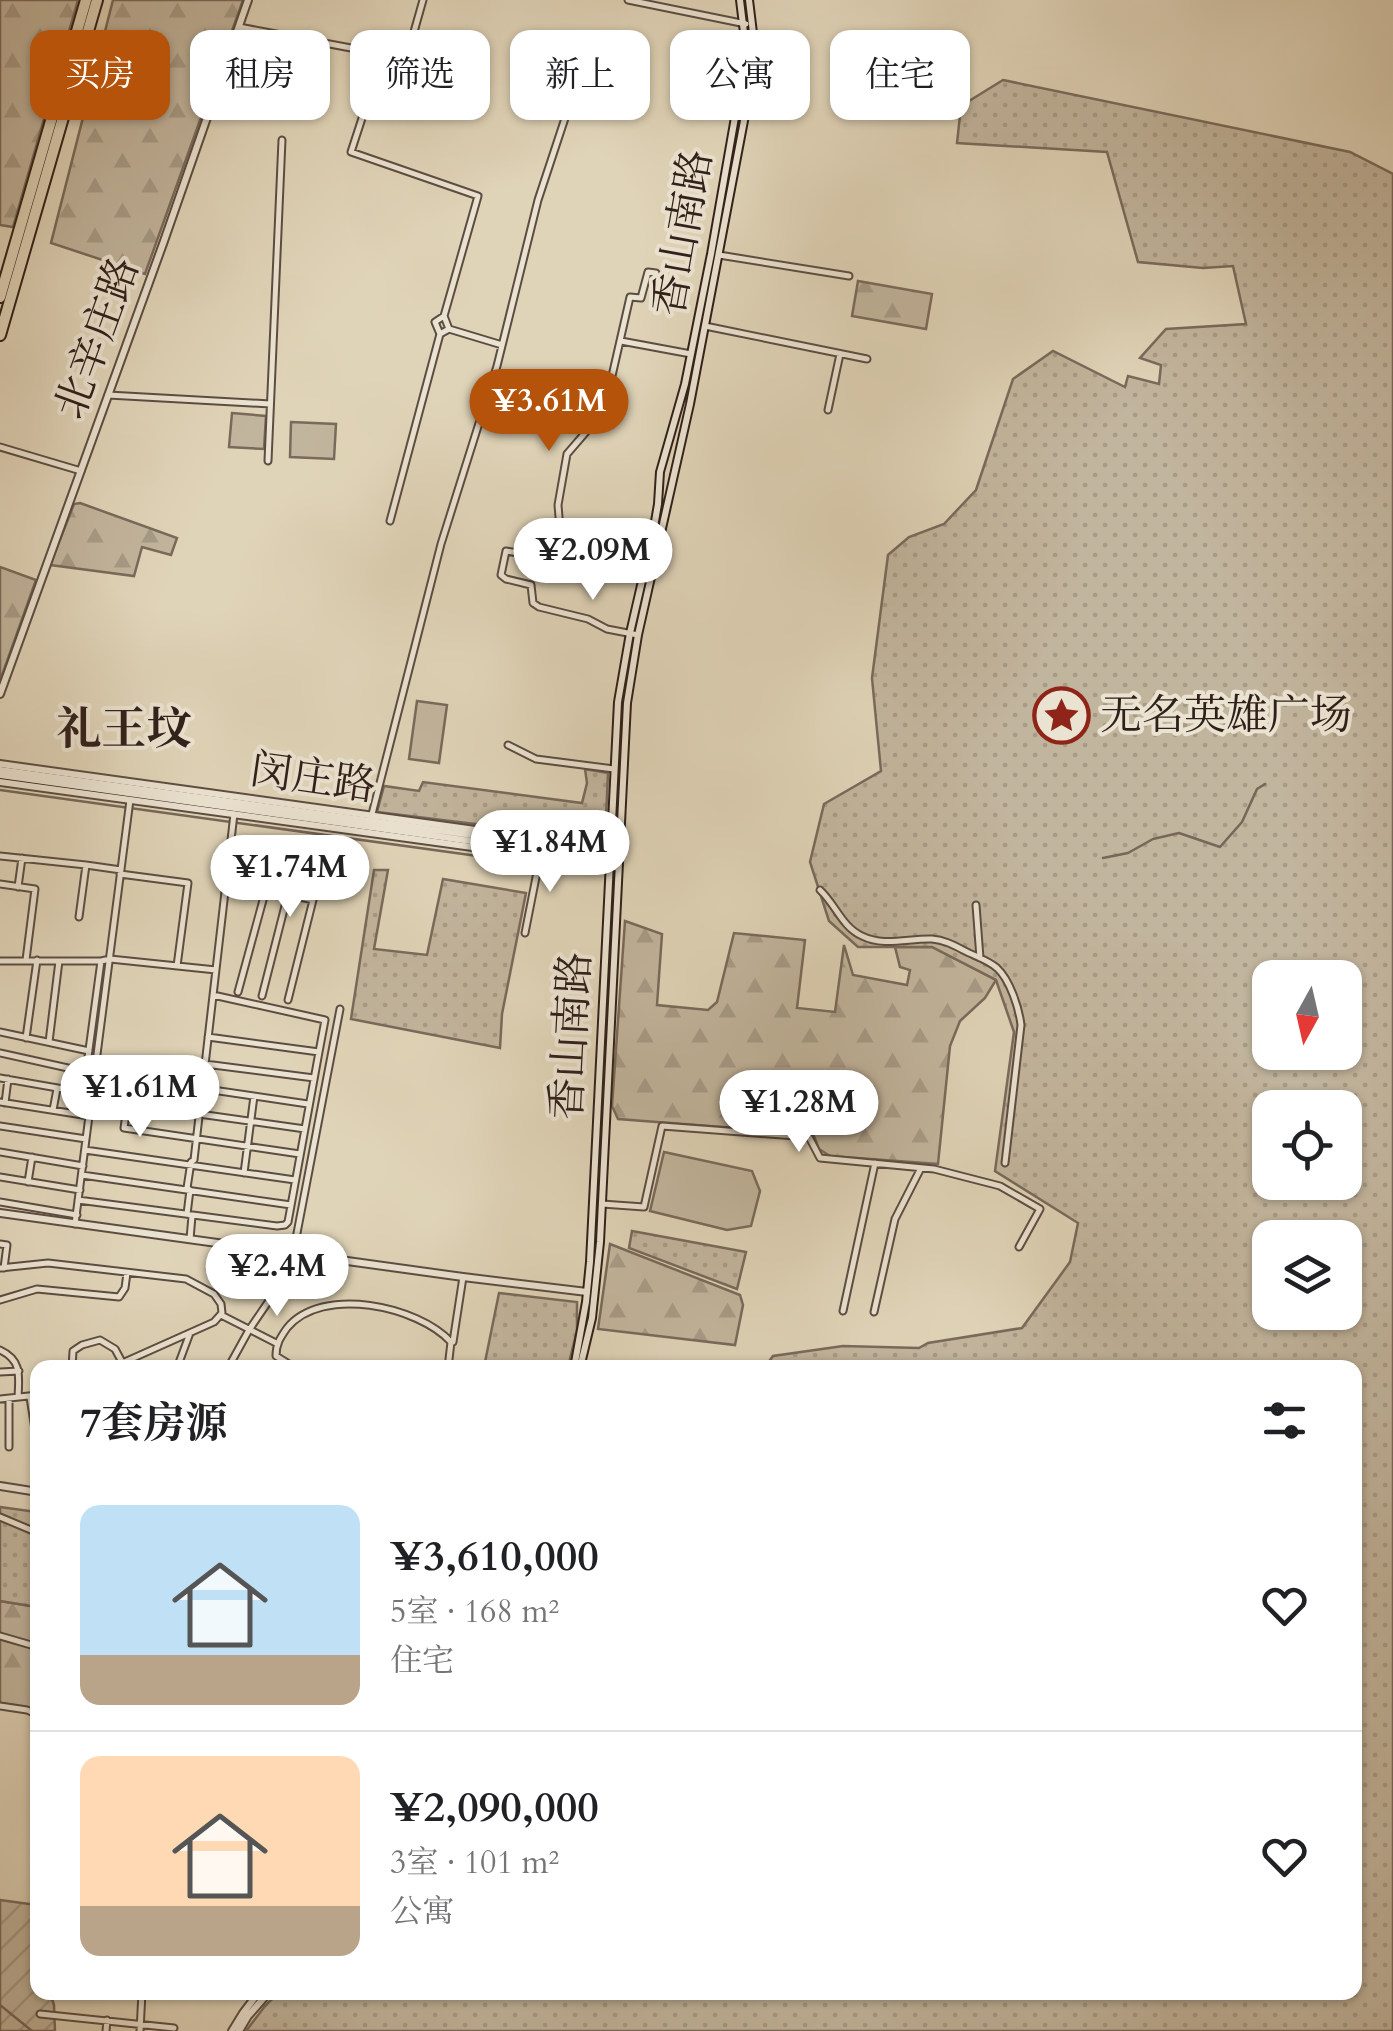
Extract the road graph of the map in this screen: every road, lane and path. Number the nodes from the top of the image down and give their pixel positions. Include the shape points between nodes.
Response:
1 (86, 0) edge
2 (98, 0) edge
3 (248, 0) edge
4 (422, 0) edge
5 (628, 0) edge
6 (740, 0) edge
7 (749, 0) edge
8 (744, 24) junction
9 (754, 25) junction
10 (238, 27) junction
11 (414, 30) edge
12 (350, 48) edge
13 (361, 120) edge
14 (564, 120) edge
15 (282, 140) dead end
16 (719, 256) junction
17 (656, 273) dead end
18 (848, 276) dead end
19 (0, 297) edge
20 (444, 316) junction
21 (705, 326) junction
22 (449, 329) junction
23 (440, 334) junction
24 (0, 336) edge
25 (619, 340) junction
26 (502, 346) junction
27 (692, 354) junction
28 (840, 354) junction
29 (867, 359) dead end
30 (108, 395) junction
31 (270, 404) junction
32 (828, 410) dead end
33 (0, 447) edge
34 (268, 461) dead end
35 (81, 471) junction
36 (390, 521) dead end
37 (560, 529) junction
38 (649, 552) junction
39 (634, 634) junction
40 (0, 694) edge
41 (508, 746) dead end
42 (614, 769) junction
43 (0, 773) edge
44 (130, 800) junction
45 (234, 814) junction
46 (371, 819) junction
47 (541, 854) junction
48 (0, 856) edge
49 (22, 858) junction
50 (614, 858) junction
51 (86, 865) junction
52 (120, 872) junction
53 (226, 880) junction
54 (0, 884) edge
55 (18, 887) junction
56 (266, 889) junction
57 (820, 890) dead end
58 (288, 894) junction
59 (976, 905) dead end
60 (79, 918) dead end
61 (524, 932) dead end
62 (980, 958) junction
63 (110, 959) junction
64 (26, 960) junction
65 (37, 960) junction
66 (60, 960) junction
67 (0, 961) edge
68 (102, 961) junction
69 (177, 966) junction
70 (216, 970) junction
71 (238, 992) dead end
72 (213, 995) junction
73 (262, 996) dead end
74 (288, 1000) dead end
75 (340, 1008) dead end
76 (0, 1032) edge
77 (208, 1037) junction
78 (26, 1038) junction
79 (48, 1042) junction
80 (89, 1051) junction
81 (319, 1052) junction
82 (0, 1053) edge
83 (205, 1064) junction
84 (0, 1078) edge
85 (314, 1078) junction
86 (8, 1079) junction
87 (57, 1088) junction
88 (202, 1089) junction
89 (92, 1094) junction
90 (254, 1096) junction
91 (2, 1102) edge
92 (309, 1104) junction
93 (53, 1110) junction
94 (199, 1114) junction
95 (89, 1116) junction
96 (250, 1121) junction
97 (0, 1126) edge
98 (304, 1128) junction
99 (196, 1138) junction
100 (86, 1139) junction
101 (247, 1146) junction
102 (85, 1150) junction
103 (0, 1152) edge
104 (300, 1154) junction
105 (32, 1158) junction
106 (875, 1163) junction
107 (1004, 1164) dead end
108 (191, 1165) junction
109 (83, 1166) junction
110 (922, 1167) junction
111 (244, 1173) junction
112 (82, 1175) junction
113 (0, 1176) edge
114 (295, 1180) junction
115 (28, 1182) junction
116 (80, 1190) junction
117 (190, 1190) junction
118 (78, 1200) junction
119 (0, 1202) edge
120 (602, 1204) junction
121 (290, 1205) junction
122 (0, 1213) edge
123 (192, 1216) junction
124 (76, 1219) junction
125 (190, 1240) junction
126 (0, 1244) edge
127 (1019, 1247) dead end
128 (296, 1254) junction
129 (2, 1268) edge
130 (128, 1273) junction
131 (463, 1277) junction
132 (587, 1292) junction
133 (0, 1300) edge
134 (842, 1310) dead end
135 (874, 1312) dead end
136 (220, 1315) junction
137 (250, 1330) junction
138 (190, 1332) junction
139 (276, 1343) junction
140 (0, 1350) edge
141 (451, 1350) junction
142 (72, 1360) edge
143 (121, 1360) edge
144 (127, 1360) edge
145 (180, 1360) edge
146 (233, 1360) edge
147 (282, 1360) edge
148 (449, 1360) edge
149 (578, 1360) edge
150 (579, 1360) edge
151 (0, 1372) edge
152 (18, 1372) junction
153 (9, 1398) junction
154 (18, 1398) junction
155 (30, 1398) edge
156 (0, 1399) edge
157 (9, 1448) dead end
158 (0, 1486) edge
159 (30, 1491) edge
160 (0, 1517) edge
161 (30, 1529) edge
162 (0, 1636) edge
163 (30, 1645) edge
164 (0, 1706) edge
165 (30, 1711) edge
166 (142, 2000) edge
167 (253, 2000) edge
168 (261, 2000) edge
169 (40, 2014) dead end
170 (108, 2020) junction
171 (140, 2028) edge
172 (174, 2028) dead end
173 (106, 2031) edge
174 (235, 2031) edge

1 - 19 highway
2 - 24 highway
3 - 10 main road, 北辛庄路
4 - 11 street
5 - 8 street
6 - 8 main road, 香山南路
7 - 9 main road, 香山南路
8 - 9 street
8 - 27 main road, 香山南路 via 741,83
9 - 16 main road, 香山南路 via 754,60
10 - 12 street
10 - 30 main road, 北辛庄路
13 - 20 street via 351,152 478,196
14 - 26 street
15 - 31 street
16 - 18 street
16 - 21 main road, 香山南路
17 - 25 street via 648,272 641,298 630,297
20 - 22 street
20 - 23 street via 435,322
21 - 28 street
21 - 39 main road, 香山南路
22 - 23 street
22 - 26 street
23 - 36 street
25 - 27 street
25 - 37 street via 604,411 567,454
26 - 46 street via 441,544
27 - 38 main road, 香山南路 via 660,472
28 - 29 street
28 - 32 street
30 - 31 street
30 - 35 main road, 北辛庄路
31 - 34 street
33 - 35 street
35 - 40 main road, 北辛庄路
37 - 38 street
37 - 39 street via 554,559 506,552 500,575 532,585 539,608
38 - 39 main road, 香山南路
39 - 42 main road, 香山南路 via 618,702
39 - 50 main road, 香山南路
41 - 42 street via 536,759
42 - 50 main road, 香山南路
43 - 44 main road, 闵庄路
43 - 46 main road, 闵庄路
43 - 47 main road, 闵庄路
44 - 45 main road, 闵庄路
44 - 52 street
45 - 47 main road, 闵庄路
45 - 53 street
46 - 50 main road, 闵庄路
47 - 50 main road, 闵庄路
47 - 61 street
48 - 49 street
49 - 51 street
49 - 55 street
50 - 120 main road, 香山南路
50 - 132 main road, 香山南路
51 - 52 street
51 - 60 street
52 - 63 street
52 - 69 street via 188,883
53 - 56 street
53 - 70 street
54 - 55 street
55 - 64 street via 35,890
56 - 58 street
56 - 71 street
57 - 62 street via 858,935 886,942 939,940
58 - 73 street
58 - 74 street via 313,900
59 - 62 street
62 - 107 street via 1005,978 1022,1026
63 - 68 street
63 - 69 street
63 - 89 street
64 - 65 street
64 - 67 street
65 - 66 street
65 - 78 street
66 - 68 street
66 - 79 street
68 - 80 street
69 - 70 street
70 - 72 street
72 - 77 street
72 - 81 street via 324,1020
75 - 128 street
76 - 78 street
77 - 81 street
77 - 83 street
78 - 79 street
79 - 80 street
80 - 82 street via 86,1072
81 - 85 street
83 - 85 street
83 - 88 street
84 - 86 street
85 - 92 street
86 - 87 street
86 - 91 street
87 - 89 street
87 - 93 street
88 - 90 street
88 - 94 street
88 - 99 street via 131,1078 124,1128
89 - 95 street
90 - 92 street
90 - 96 street
91 - 93 street
92 - 98 street
93 - 95 street
94 - 96 street
94 - 99 street
95 - 100 street
96 - 98 street
96 - 101 street
97 - 100 street
98 - 104 street
99 - 101 street
99 - 108 street
100 - 102 street
101 - 104 street
101 - 111 street
102 - 108 street
102 - 109 street
103 - 105 street
104 - 114 street
105 - 109 street
105 - 115 street
106 - 110 street
106 - 120 street via 820,1158 809,1137 662,1126 644,1208
106 - 134 street
108 - 111 street
108 - 117 street
109 - 112 street
110 - 127 street via 1000,1186 1040,1209
110 - 135 street via 895,1219
111 - 114 street
112 - 116 street
112 - 117 street
113 - 115 street
114 - 121 street
115 - 116 street
116 - 118 street
117 - 121 street
117 - 123 street
118 - 123 street
118 - 124 street
119 - 124 street
120 - 150 main road, 香山南路 via 596,1291
121 - 123 street via 288,1222 280,1227
122 - 124 main road
123 - 125 street
124 - 125 main road
125 - 128 main road
126 - 129 street via 7,1245
128 - 131 main road
128 - 137 street
129 - 130 street via 48,1263
130 - 133 street via 118,1297 37,1289
130 - 136 street via 186,1279 214,1294
131 - 132 main road
131 - 141 street
132 - 149 main road, 香山南路
136 - 137 street
136 - 138 street
137 - 139 street
137 - 146 street
138 - 144 street
138 - 145 street
139 - 141 street via 299,1316 342,1303 413,1318 438,1330
139 - 147 street
140 - 152 street via 12,1356
141 - 148 street
142 - 143 street via 73,1350 100,1340
151 - 152 street
152 - 154 street
153 - 154 street
153 - 156 street
153 - 157 street
154 - 155 street
158 - 159 main road
160 - 161 street
162 - 163 street
164 - 165 street
166 - 171 street
167 - 174 main road
168 - 174 main road
169 - 170 street
170 - 171 street
170 - 173 street
171 - 172 street

